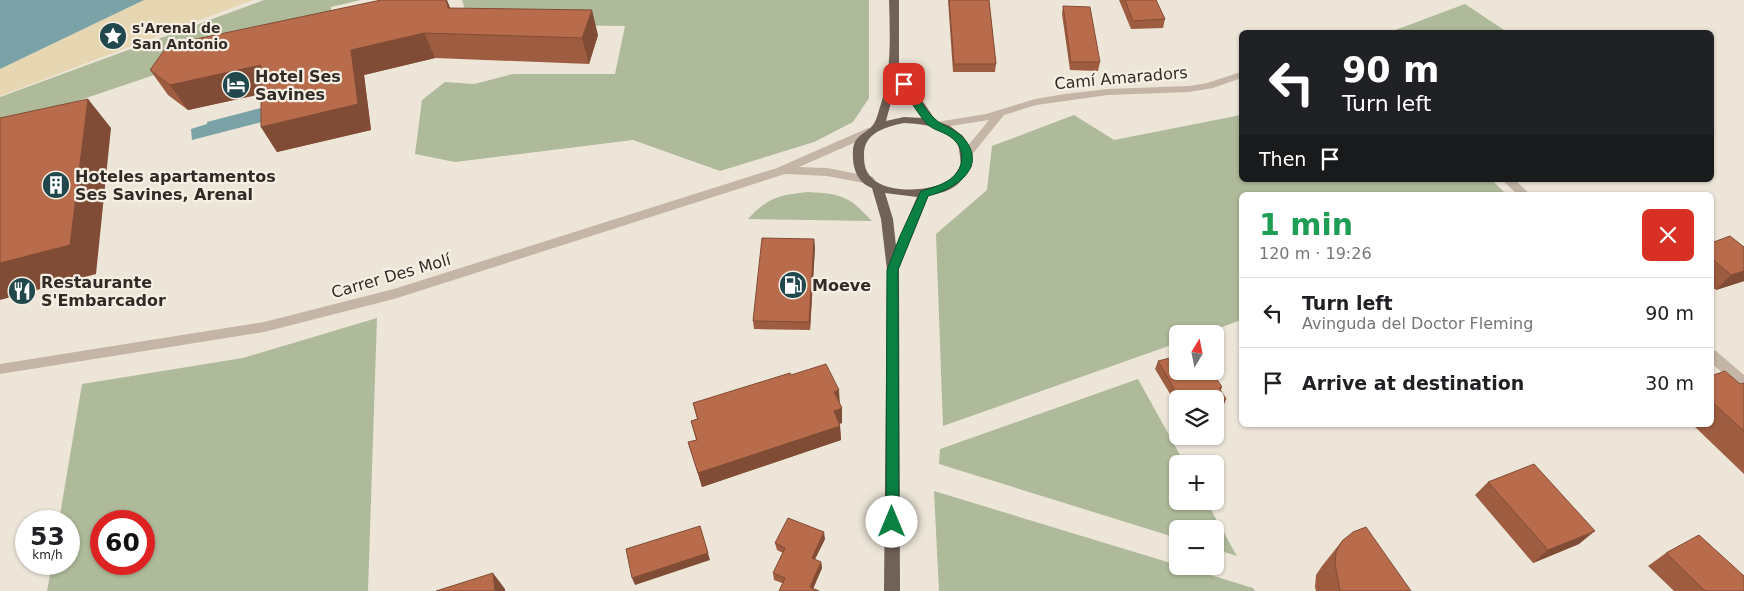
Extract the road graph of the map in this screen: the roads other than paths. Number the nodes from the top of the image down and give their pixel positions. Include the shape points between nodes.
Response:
1 (894, 0) edge
2 (895, 68) junction
3 (1239, 76) edge
4 (1003, 113) junction
5 (935, 124) junction
6 (873, 129) junction
7 (967, 153) junction
8 (781, 171) junction
9 (1510, 182) edge
10 (873, 183) junction
11 (1522, 192) edge
12 (924, 194) junction
13 (893, 270) junction
14 (1714, 358) edge
15 (0, 369) edge
16 (1744, 383) edge
17 (892, 591) edge

1 - 2 main road
2 - 5 main road
2 - 6 main road via 884,114
3 - 4 street, Camí Amaradors via 1189,89 1065,97 1035,102
4 - 5 street, Camí Amaradors
4 - 7 street, Camí Amaradors
5 - 6 main road via 904,120
5 - 7 main road via 956,135
6 - 8 street, Carrer Des Molí
6 - 10 main road via 859,143 856,156 859,169
7 - 12 main road via 962,174 953,183
8 - 10 street, Carrer Des Molí via 810,170
8 - 15 street, Carrer Des Molí via 394,294 264,327
9 - 11 street
10 - 12 main road via 892,192
10 - 13 main road via 887,219
12 - 13 main road
13 - 17 main road
14 - 16 street

